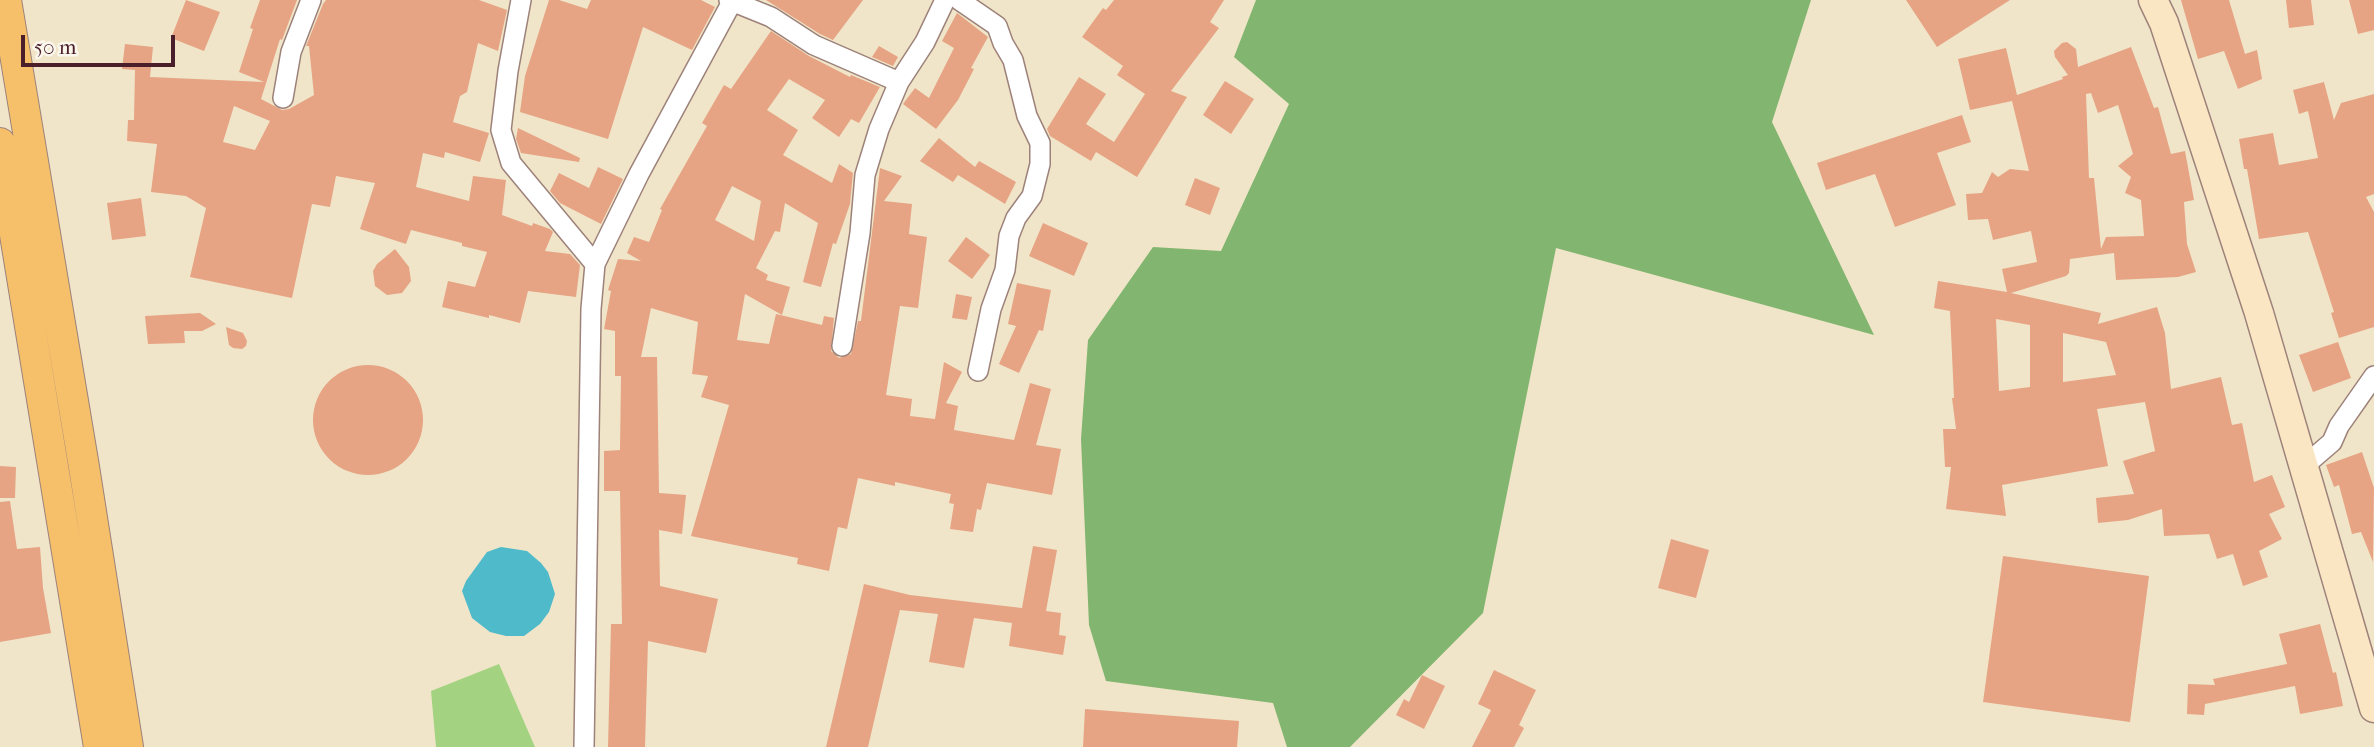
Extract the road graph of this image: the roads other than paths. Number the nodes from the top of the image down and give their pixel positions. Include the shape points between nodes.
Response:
1 (6, 0) edge
2 (311, 0) edge
3 (521, 0) edge
4 (732, 0) edge
5 (945, 0) edge
6 (959, 0) edge
7 (2153, 0) edge
8 (899, 82) junction
9 (283, 98) dead end
10 (0, 143) edge
11 (595, 264) junction
12 (842, 346) dead end
13 (978, 371) dead end
14 (2374, 376) edge
15 (2303, 467) junction
16 (2374, 708) edge
17 (113, 743) edge
18 (584, 747) edge

1 - 17 main road via 84,467
2 - 9 street via 290,52
3 - 11 street via 500,130 511,163
4 - 8 street via 771,17 814,45
4 - 11 street
5 - 8 street
6 - 13 street via 997,26 1040,143 1032,196 1009,236 1005,270
7 - 15 street via 2259,313
8 - 12 street via 865,175
10 - 17 main road
11 - 18 street via 590,309
14 - 15 street via 2332,442
15 - 16 street

